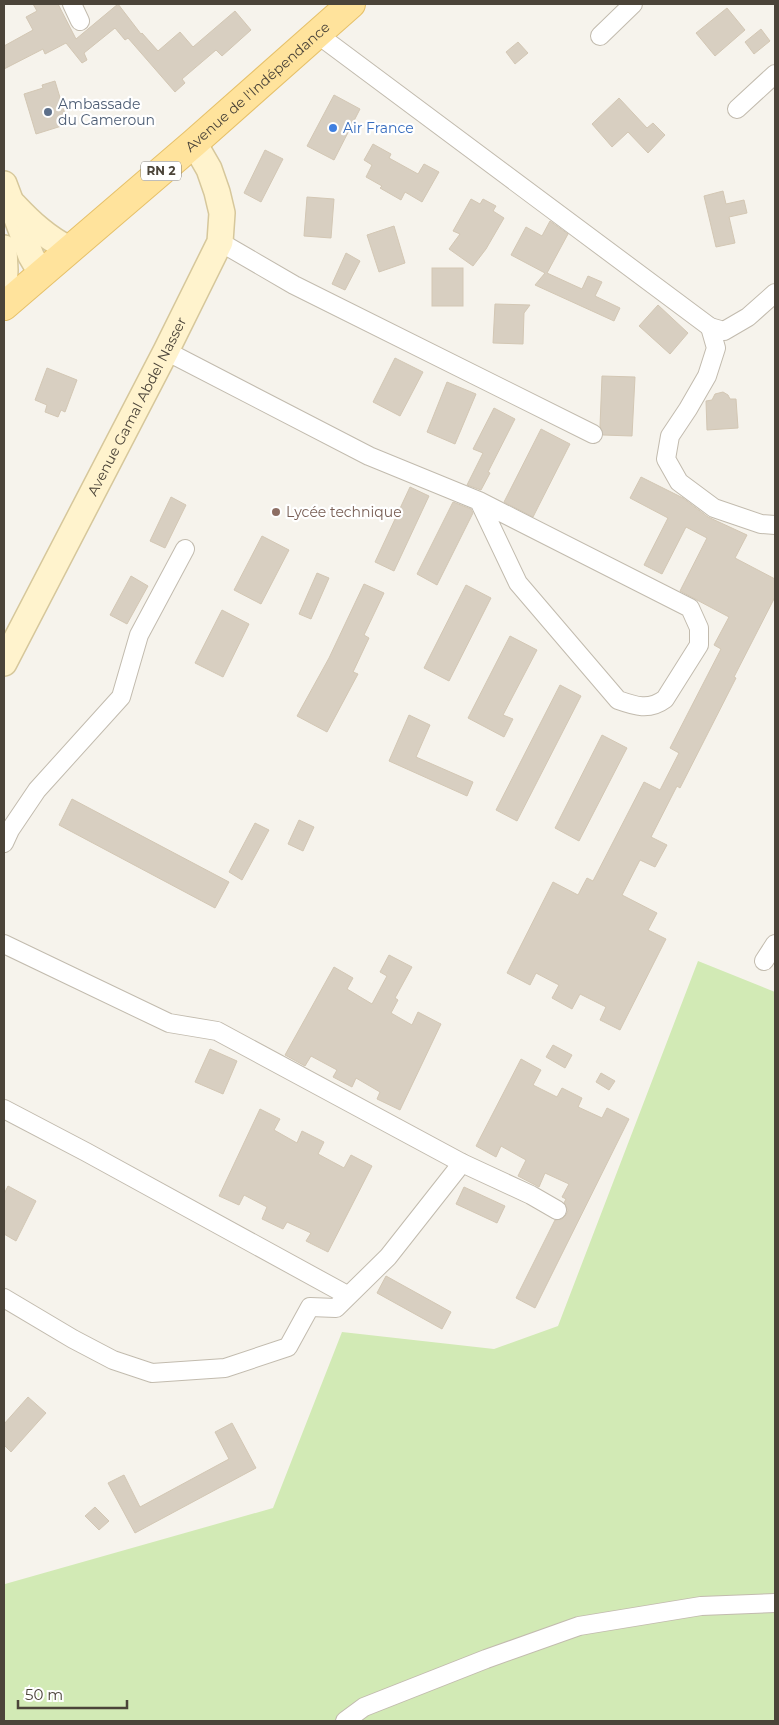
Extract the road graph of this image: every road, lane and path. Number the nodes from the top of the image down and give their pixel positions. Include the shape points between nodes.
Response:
1 (72, 4) edge
2 (351, 4) edge
3 (631, 4) edge
4 (80, 21) dead end
5 (317, 34) junction
6 (600, 36) dead end
7 (775, 74) edge
8 (737, 109) dead end
9 (194, 143) junction
10 (7, 193) edge
11 (220, 242) junction
12 (4, 248) edge
13 (69, 250) junction
14 (41, 273) junction
15 (4, 291) edge
16 (775, 293) edge
17 (4, 306) edge
18 (710, 327) junction
19 (166, 351) junction
20 (593, 434) dead end
21 (479, 501) junction
22 (775, 525) edge
23 (185, 549) dead end
24 (4, 663) edge
25 (4, 843) edge
26 (4, 944) edge
27 (775, 944) edge
28 (764, 961) dead end
29 (4, 1109) edge
30 (462, 1163) junction
31 (557, 1210) dead end
32 (347, 1295) junction
33 (4, 1298) edge
34 (775, 1603) edge
35 (345, 1721) edge

1 - 4 street
2 - 5 main road, Avenue de l'Indépendance / RN 2
3 - 6 street
5 - 9 main road, Avenue de l'Indépendance / RN 2
5 - 18 street
7 - 8 street
9 - 11 street, Avenue Gamal Abdel Nasser via 218,192 222,213
9 - 13 main road, Avenue de l'Indépendance / RN 2
10 - 13 street via 31,223 52,241
10 - 14 street via 31,256
11 - 19 street, Avenue Gamal Abdel Nasser
11 - 20 street via 294,285
12 - 15 street
13 - 14 main road, Avenue de l'Indépendance / RN 2
14 - 17 main road, Avenue de l'Indépendance / RN 2
16 - 18 street via 748,317 724,331
18 - 22 street via 716,348 707,376 670,436 666,459 679,482 714,508 761,524
19 - 21 street via 369,456
19 - 24 street, Avenue Gamal Abdel Nasser
21 - 21 street via 690,608 699,628 699,646 665,699 657,705 638,707 618,700 518,583
23 - 25 street via 139,634 121,697 37,790
26 - 30 street via 169,1023 217,1031
27 - 28 street
29 - 32 street
30 - 31 street
30 - 32 street via 388,1256
32 - 33 street via 336,1308 310,1307 288,1347 225,1368 152,1373 113,1360
34 - 35 street via 701,1606 579,1626 364,1707

